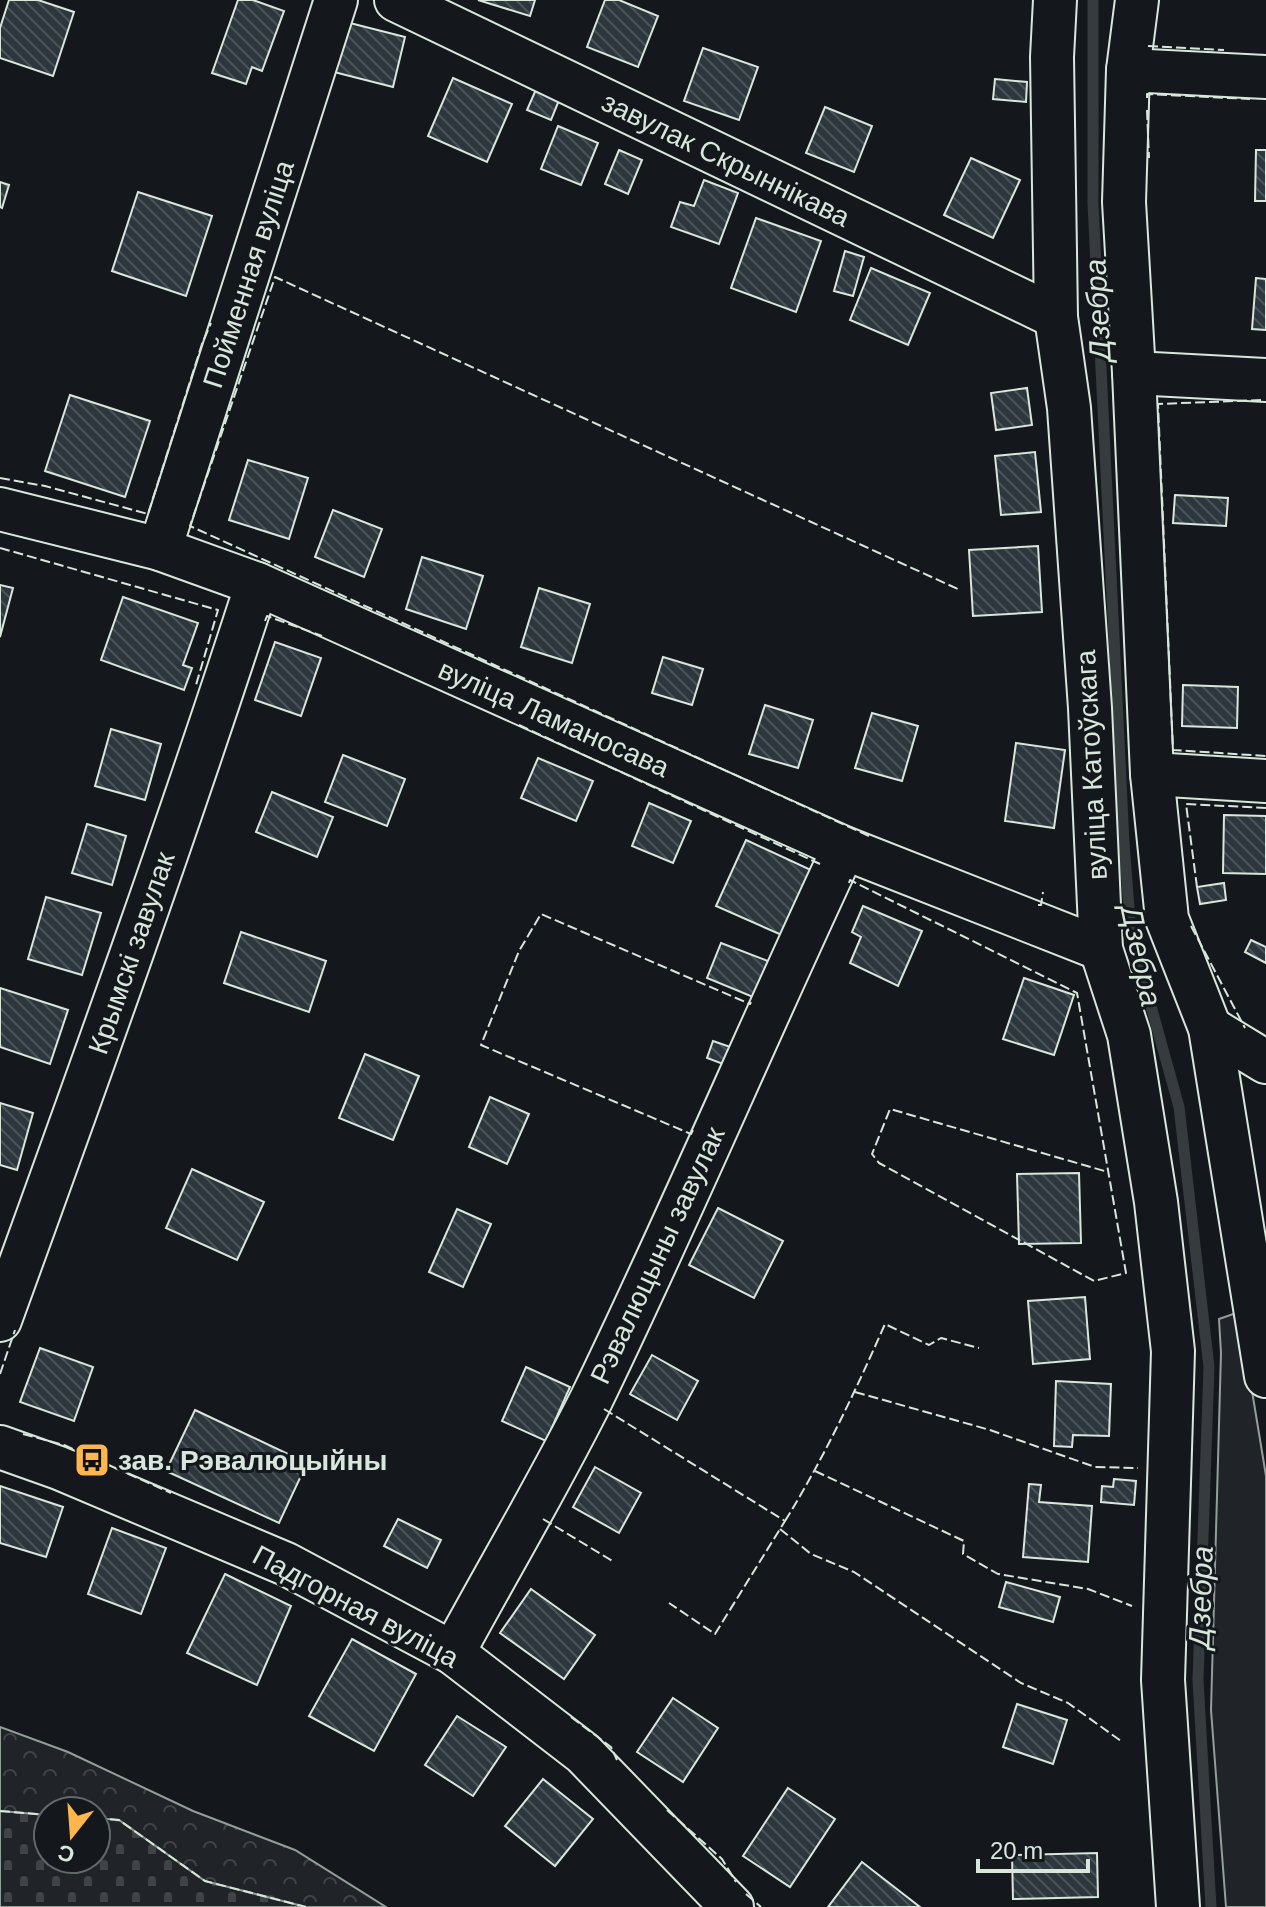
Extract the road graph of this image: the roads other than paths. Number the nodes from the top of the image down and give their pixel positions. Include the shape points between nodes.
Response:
1 (336, 0) edge
2 (396, 0) edge
3 (1055, 0) edge
4 (1137, 0) edge
5 (1128, 70) junction
6 (1266, 77) edge
7 (1056, 317) junction
8 (1134, 373) junction
9 (1266, 380) edge
10 (0, 509) edge
11 (160, 549) junction
12 (257, 584) junction
13 (1152, 774) junction
14 (1266, 781) edge
15 (844, 848) junction
16 (1101, 949) junction
17 (1210, 1028) junction
18 (1266, 1062) edge
19 (0, 1320) edge
20 (1266, 1376) edge
21 (0, 1447) edge
22 (453, 1653) junction
23 (732, 1907) edge
24 (1178, 1907) edge

1 - 11 street, Пойменная вуліца
2 - 7 street, завулак Скрыннікава
3 - 7 street, вуліца Катоўскага
4 - 5 street
5 - 6 street
5 - 8 street via 1124,202
7 - 16 street, вуліца Катоўскага via 1069,408
8 - 9 street
8 - 13 street
10 - 11 street, вуліца Ламаносава
11 - 12 street, вуліца Ламаносава
12 - 15 street, вуліца Ламаносава
12 - 19 street, Крымскі завулак via 115,1005
13 - 14 street
13 - 17 street via 1167,919
15 - 16 street, вуліца Ламаносава
15 - 22 street, Рэвалюцыны завулак via 590,1401
16 - 24 street, вуліца Катоўскага via 1129,1035 1173,1351 1163,1680
17 - 18 street
17 - 20 street
21 - 22 street, Падгорная вуліца via 286,1564
22 - 23 street, Падгорная вуліца via 583,1753

